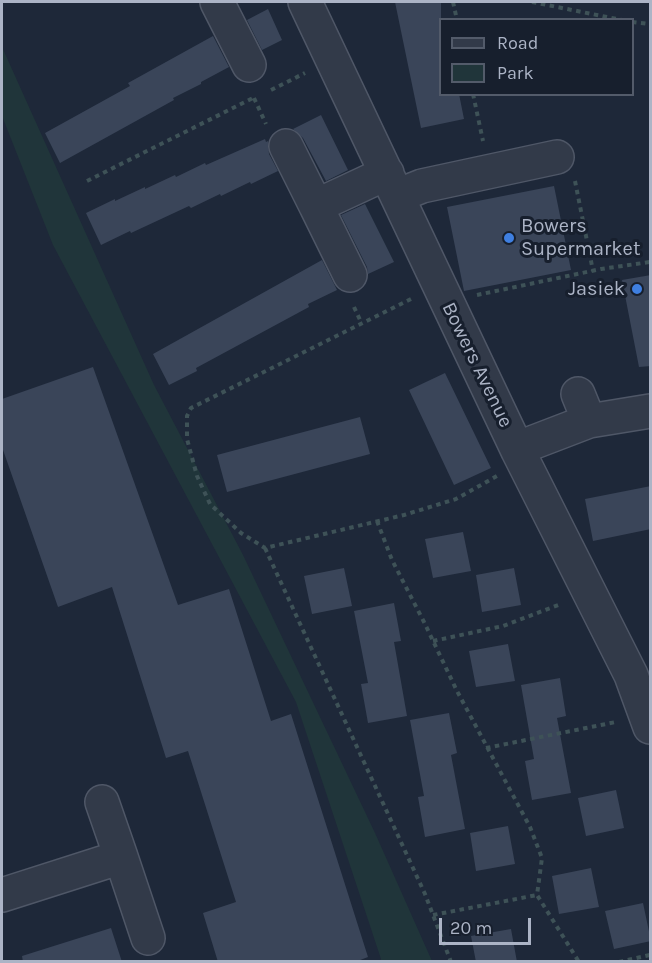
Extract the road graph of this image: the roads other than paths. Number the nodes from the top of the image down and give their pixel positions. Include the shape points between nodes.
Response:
1 (217, 2) edge
2 (305, 2) edge
3 (249, 65) dead end
4 (286, 146) dead end
5 (557, 157) road end
6 (392, 185) junction
7 (316, 206) junction
8 (350, 275) dead end
9 (651, 411) edge
10 (521, 457) junction
11 (648, 720) edge
12 (102, 802) dead end
13 (121, 857) junction
14 (2, 895) edge
15 (148, 938) dead end

1 - 3 street
2 - 6 street, Bowers Avenue
4 - 7 street
5 - 6 street via 422,186
6 - 7 street
6 - 10 street, Bowers Avenue
7 - 8 street
9 - 10 street via 584,408 530,444
10 - 11 street, Bowers Avenue via 631,675
12 - 13 street
13 - 14 street
13 - 15 street

